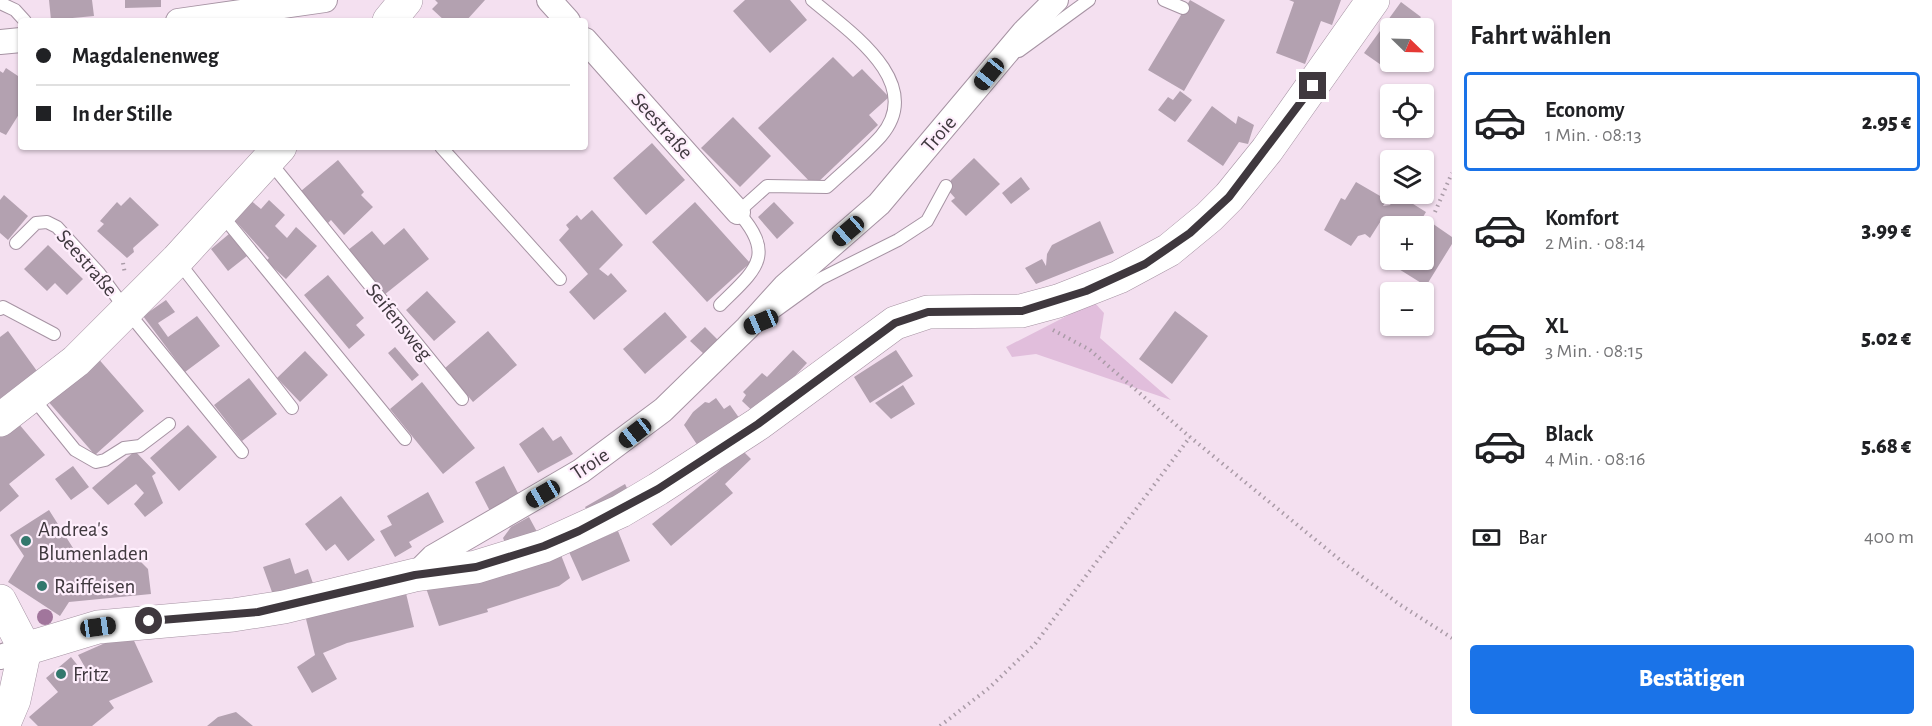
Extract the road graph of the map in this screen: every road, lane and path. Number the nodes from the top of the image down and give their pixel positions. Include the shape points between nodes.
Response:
1 (325, 0) edge
2 (406, 0) edge
3 (549, 0) edge
4 (812, 0) edge
5 (1056, 0) edge
6 (1089, 0) edge
7 (1164, 0) edge
8 (1373, 0) edge
9 (0, 3) edge
10 (1183, 8) dead end
11 (23, 18) edge
12 (199, 18) edge
13 (391, 18) edge
14 (565, 18) edge
15 (18, 40) edge
16 (0, 42) edge
17 (588, 43) edge
18 (1000, 61) junction
19 (443, 150) edge
20 (274, 153) edge
21 (1452, 173) edge
22 (946, 186) dead end
23 (738, 212) junction
24 (1435, 212) dead end
25 (220, 213) junction
26 (16, 243) dead end
27 (337, 245) joint
28 (177, 260) junction
29 (560, 279) dead end
30 (720, 305) dead end
31 (0, 309) edge
32 (127, 311) junction
33 (1022, 311) junction
34 (747, 328) junction
35 (54, 334) dead end
36 (32, 396) junction
37 (462, 399) dead end
38 (292, 408) dead end
39 (0, 420) edge
40 (169, 424) dead end
41 (1190, 436) junction
42 (405, 439) dead end
43 (242, 452) dead end
44 (415, 575) junction
45 (0, 601) edge
46 (1452, 638) edge
47 (13, 653) edge
48 (3, 726) edge
49 (940, 726) edge

1 - 12 street
2 - 13 street
3 - 14 street
4 - 23 lane via 882,64 892,87 892,112 881,135 827,187 767,186
5 - 18 street, Troie
6 - 18 lane, Troie
7 - 10 lane
8 - 33 street via 1267,150 1209,218 1145,264 1086,291
9 - 11 lane
15 - 16 street
17 - 23 street, Seestraße
18 - 34 street, Troie via 879,204 785,286
19 - 29 lane
20 - 25 street, Seestraße
20 - 27 lane, Seestraße
21 - 24 path
22 - 34 lane, Troie via 927,221 820,279
23 - 30 lane, Seestraße via 756,234 758,259 746,279
25 - 28 street, Seestraße
25 - 42 lane
26 - 32 lane, Seestraße via 36,223 57,226
27 - 37 lane, Seifensweg
28 - 32 street, Seestraße
28 - 38 lane
31 - 35 lane via 3,307
32 - 36 street, Seestraße via 76,361
32 - 43 lane, Seestraße
33 - 41 path via 1090,350
33 - 44 street via 928,312 895,323 758,424 621,511 518,555 476,567
34 - 44 street, Troie via 663,410 621,444 433,557
36 - 39 street, Seestraße
36 - 40 lane via 75,450 96,462 124,448 140,446
41 - 46 path via 1372,585
41 - 49 path via 1035,644 989,688
44 - 47 street via 258,612 98,627
45 - 47 street
47 - 48 street via 14,700

